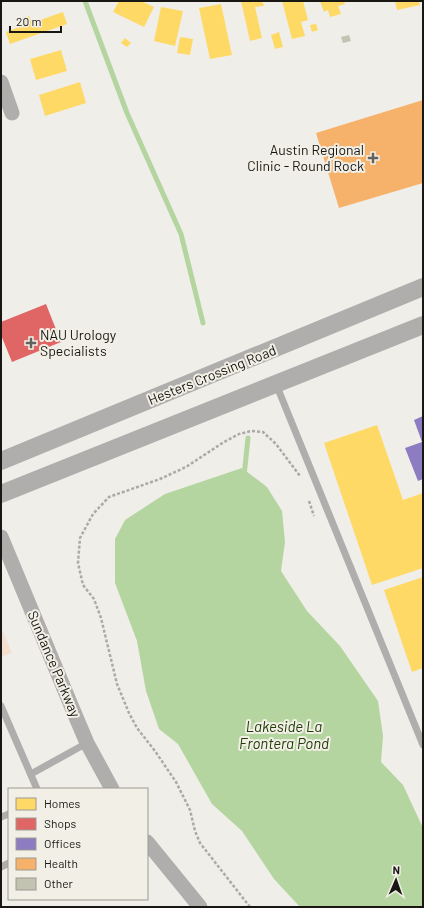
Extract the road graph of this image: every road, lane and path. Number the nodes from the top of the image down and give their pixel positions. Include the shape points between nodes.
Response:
1 (1, 82) edge
2 (12, 113) dead end
3 (423, 287) edge
4 (423, 325) edge
5 (276, 383) junction
6 (1, 461) edge
7 (302, 480) dead end
8 (1, 494) edge
9 (307, 494) dead end
10 (314, 516) dead end
11 (1, 537) edge
12 (1, 706) edge
13 (87, 743) junction
14 (423, 745) edge
15 (31, 774) junction
16 (37, 788) edge
17 (111, 788) edge
18 (148, 843) edge
19 (200, 907) edge
20 (250, 907) edge

1 - 2 street
3 - 6 street, Hesters Crossing Road
4 - 5 street
5 - 8 street
5 - 14 lane
7 - 20 path via 276,444 263,432 239,434 186,467 109,497 92,514 80,538 78,563 84,585 94,599 101,618 116,684 129,713 176,782 190,810 200,843
9 - 10 path
11 - 13 street, Sundance Parkway
12 - 15 lane
13 - 15 lane
13 - 17 street, Sundance Parkway
15 - 16 lane
18 - 19 street

